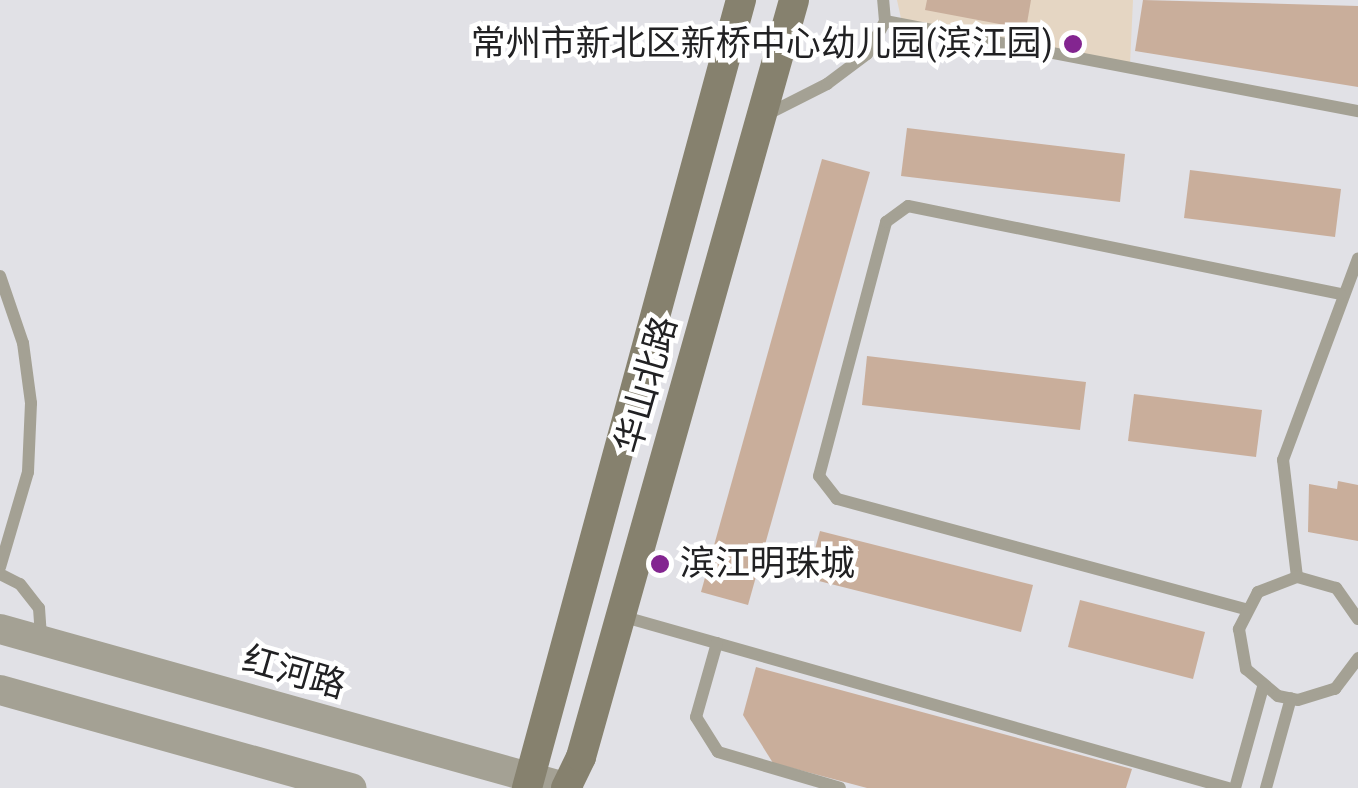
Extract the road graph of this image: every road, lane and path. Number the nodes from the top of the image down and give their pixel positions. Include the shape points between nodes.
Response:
1 (741, 0) edge
2 (794, 0) edge
3 (883, 0) edge
4 (885, 21) junction
5 (1358, 112) edge
6 (761, 118) junction
7 (1358, 258) edge
8 (0, 276) edge
9 (1340, 294) junction
10 (0, 571) edge
11 (1297, 576) junction
12 (1245, 609) junction
13 (621, 616) junction
14 (1358, 618) edge
15 (0, 629) edge
16 (41, 640) junction
17 (717, 642) junction
18 (1358, 658) edge
19 (1262, 687) junction
20 (0, 690) edge
21 (1291, 698) junction
22 (1172, 772) junction
23 (529, 783) edge
24 (352, 788) edge
25 (566, 788) edge
26 (840, 788) edge
27 (1168, 788) edge
28 (1232, 788) edge
29 (1266, 788) edge

1 - 23 main road, 华山北路
2 - 6 main road, 华山北路
3 - 4 lane
4 - 5 lane
4 - 6 lane via 867,54 827,84
6 - 13 main road, 华山北路
7 - 9 lane
8 - 10 lane via 23,343 31,403 28,472
9 - 11 lane via 1283,460
9 - 12 lane via 908,206 886,222 818,476 837,500
10 - 16 lane via 39,608
11 - 12 lane via 1258,592
11 - 14 lane via 1336,588
12 - 19 lane via 1239,650
13 - 17 lane
13 - 25 main road, 华山北路
15 - 16 street, 红河路
16 - 23 street, 红河路
17 - 22 lane
17 - 26 lane via 696,717 718,752
18 - 21 lane via 1335,689
19 - 21 lane
19 - 28 lane
20 - 24 street
21 - 29 lane
22 - 27 lane
22 - 28 lane
23 - 25 street, 红河路

